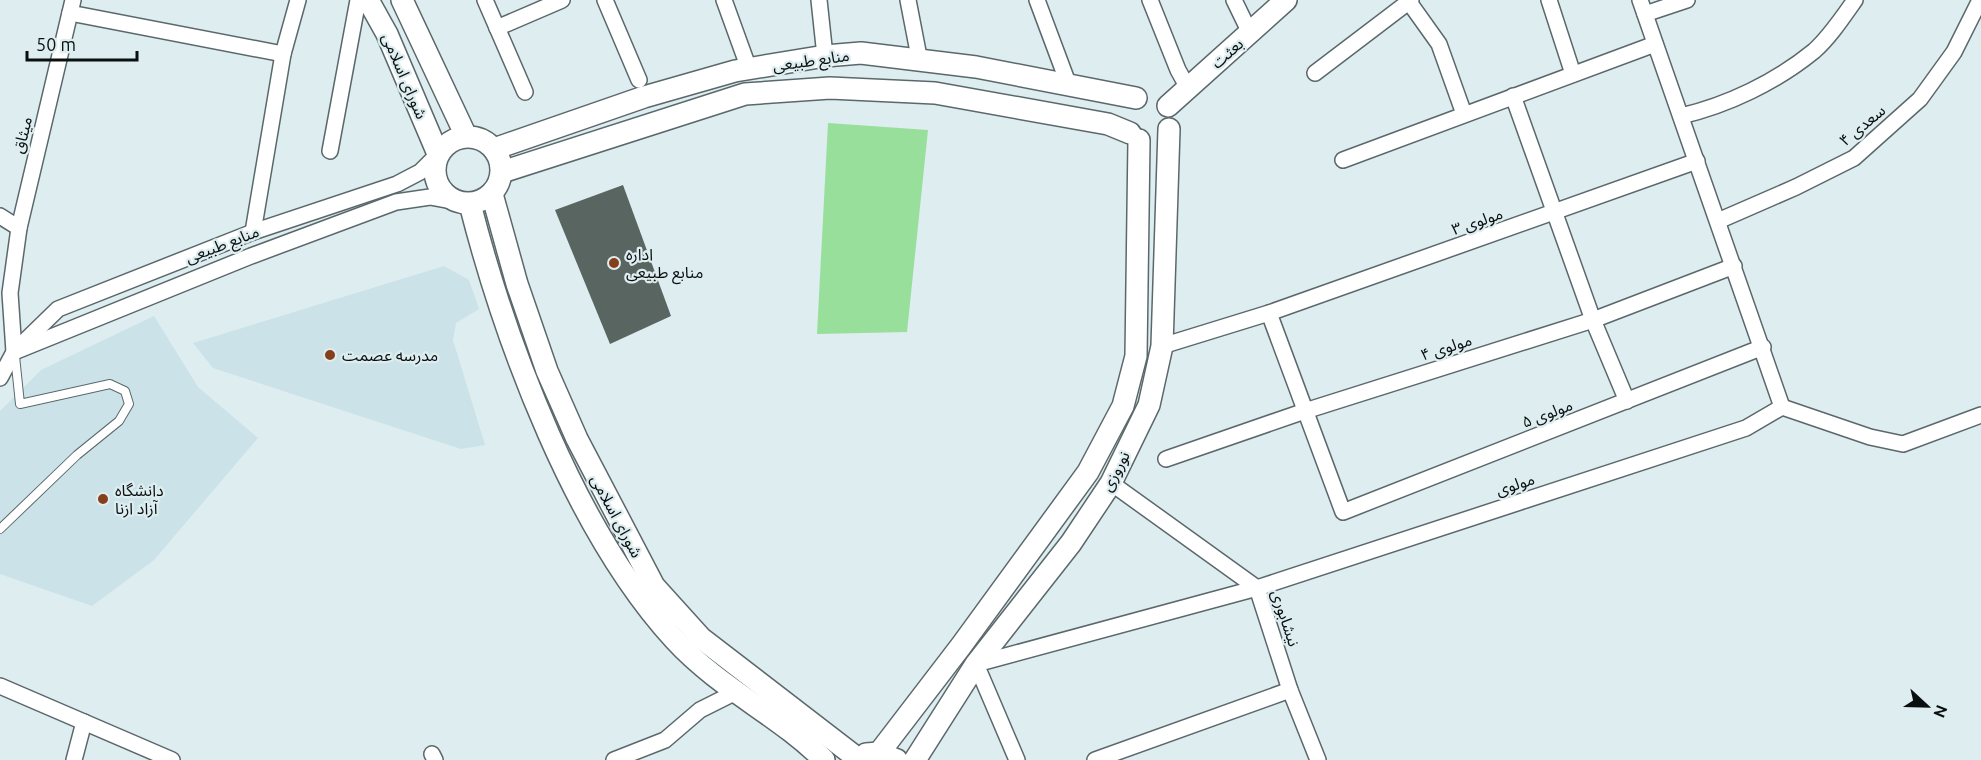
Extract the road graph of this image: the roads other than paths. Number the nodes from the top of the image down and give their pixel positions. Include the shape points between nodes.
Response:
1 (298, 0) edge
2 (358, 0) edge
3 (368, 0) edge
4 (402, 0) edge
5 (485, 0) edge
6 (560, 0) edge
7 (605, 0) edge
8 (724, 0) edge
9 (819, 0) edge
10 (908, 0) edge
11 (1037, 0) edge
12 (1150, 0) edge
13 (1234, 0) edge
14 (1286, 0) edge
15 (1549, 0) edge
16 (1687, 0) edge
17 (1855, 0) edge
18 (1980, 0) edge
19 (1410, 1) edge
20 (72, 7) edge
21 (1642, 7) edge
22 (497, 28) junction
23 (1250, 33) junction
24 (1655, 44) junction
25 (284, 54) junction
26 (825, 56) junction
27 (920, 62) junction
28 (749, 69) junction
29 (1315, 73) dead end
30 (1573, 74) junction
31 (639, 80) dead end
32 (1068, 83) junction
33 (1188, 88) junction
34 (525, 92) dead end
35 (1513, 96) junction
36 (1136, 98) junction
37 (1168, 106) junction
38 (1464, 114) junction
39 (1681, 116) junction
40 (1169, 129) junction
41 (466, 136) junction
42 (1135, 136) junction
43 (494, 149) junction
44 (330, 151) dead end
45 (438, 154) junction
46 (1343, 160) dead end
47 (1697, 161) junction
48 (502, 172) junction
49 (492, 194) junction
50 (463, 203) junction
51 (1554, 213) junction
52 (0, 216) edge
53 (1718, 221) junction
54 (20, 228) junction
55 (252, 232) junction
56 (1734, 266) junction
57 (5, 290) edge
58 (1269, 313) junction
59 (1593, 320) junction
60 (1162, 346) junction
61 (1763, 347) junction
62 (14, 352) junction
63 (0, 361) edge
64 (0, 378) edge
65 (1627, 401) junction
66 (1782, 407) junction
67 (1305, 411) junction
68 (1981, 415) edge
69 (1166, 459) dead end
70 (1111, 483) junction
71 (0, 529) edge
72 (1257, 588) junction
73 (976, 664) junction
74 (0, 686) edge
75 (1290, 690) junction
76 (734, 693) junction
77 (84, 722) junction
78 (888, 756) edge
79 (856, 759) edge
80 (74, 760) edge
81 (172, 760) edge
82 (614, 760) edge
83 (824, 760) edge
84 (915, 760) edge
85 (1017, 760) edge
86 (1095, 760) edge
87 (1318, 760) edge

1 - 25 street
2 - 44 street
3 - 45 street, شورای اسلامی via 387,34
4 - 41 street, شورای اسلامی
5 - 22 street
6 - 22 street
7 - 31 street
8 - 28 street
9 - 26 street
10 - 27 street
11 - 32 street
12 - 33 street
13 - 23 street
14 - 23 street, بعثت
15 - 30 street
16 - 21 street
17 - 39 street via 1815,50 1763,84 1715,108
18 - 53 street, سعدی ۴ via 1954,52 1920,99 1854,158
19 - 29 street
19 - 38 street via 1439,44
20 - 25 street
20 - 54 street, میثاق
21 - 24 street
22 - 34 street
23 - 33 street, بعثت
24 - 30 street
24 - 39 street
25 - 55 street
26 - 27 street, منابع طبیعی via 861,53
26 - 28 street, منابع طبیعی
27 - 32 street, منابع طبیعی
28 - 43 street, منابع طبیعی via 644,97
30 - 35 street
32 - 36 street, منابع طبیعی
33 - 37 street, بعثت
35 - 38 street
35 - 51 street
36 - 37 street via 1154,96
36 - 42 street via 1125,114
37 - 40 street
38 - 46 street
39 - 47 street
40 - 42 street via 1161,138 1150,141
40 - 60 street, نوروزی
41 - 43 street via 486,141
41 - 45 street via 445,145
42 - 48 street, منابع طبیعی via 1108,124 934,93 830,88 745,94
42 - 78 street, نوروزی via 1136,356 1123,406 1088,472
43 - 48 street
45 - 50 street via 435,177 447,196
45 - 55 street, منابع طبیعی via 420,172 397,184
47 - 51 street, مولوی ۳
47 - 53 street
48 - 49 street
49 - 50 street
49 - 79 street, شورای اسلامی via 547,370 604,492 654,586 701,638
50 - 62 street, منابع طبیعی via 430,197 396,202
50 - 76 street, شورای اسلامی via 522,370 570,477 613,556 676,642
51 - 58 street, مولوی ۳
51 - 59 street
52 - 54 street
53 - 56 street
54 - 57 street, میثاق
55 - 62 street, منابع طبیعی via 58,309
56 - 59 street, مولوی ۴
56 - 61 street
57 - 62 street, میثاق
58 - 60 street, مولوی ۳
58 - 67 street
59 - 65 street
59 - 67 street, مولوی ۴
60 - 70 street, نوروزی via 1149,405
61 - 65 street, مولوی ۵
61 - 66 street
62 - 63 street, منابع طبیعی
62 - 64 street, منابع طبیعی
62 - 71 lane via 20,404 110,384 125,391 129,404 119,421 77,454
65 - 67 street, مولوی ۵ via 1343,512
66 - 68 street via 1903,444
66 - 72 street, مولوی via 1746,428
67 - 69 street, مولوی ۴
70 - 72 street, نیشابوری
70 - 73 street, نوروزی via 1071,543
72 - 73 street, مولوی
72 - 75 street, نیشابوری
73 - 84 street, نوروزی
73 - 85 street
74 - 77 street
75 - 86 street
75 - 87 street, نیشابوری
76 - 82 street via 700,710 664,740
76 - 83 street, شورای اسلامی via 801,739
77 - 80 street
77 - 81 street
78 - 79 street

